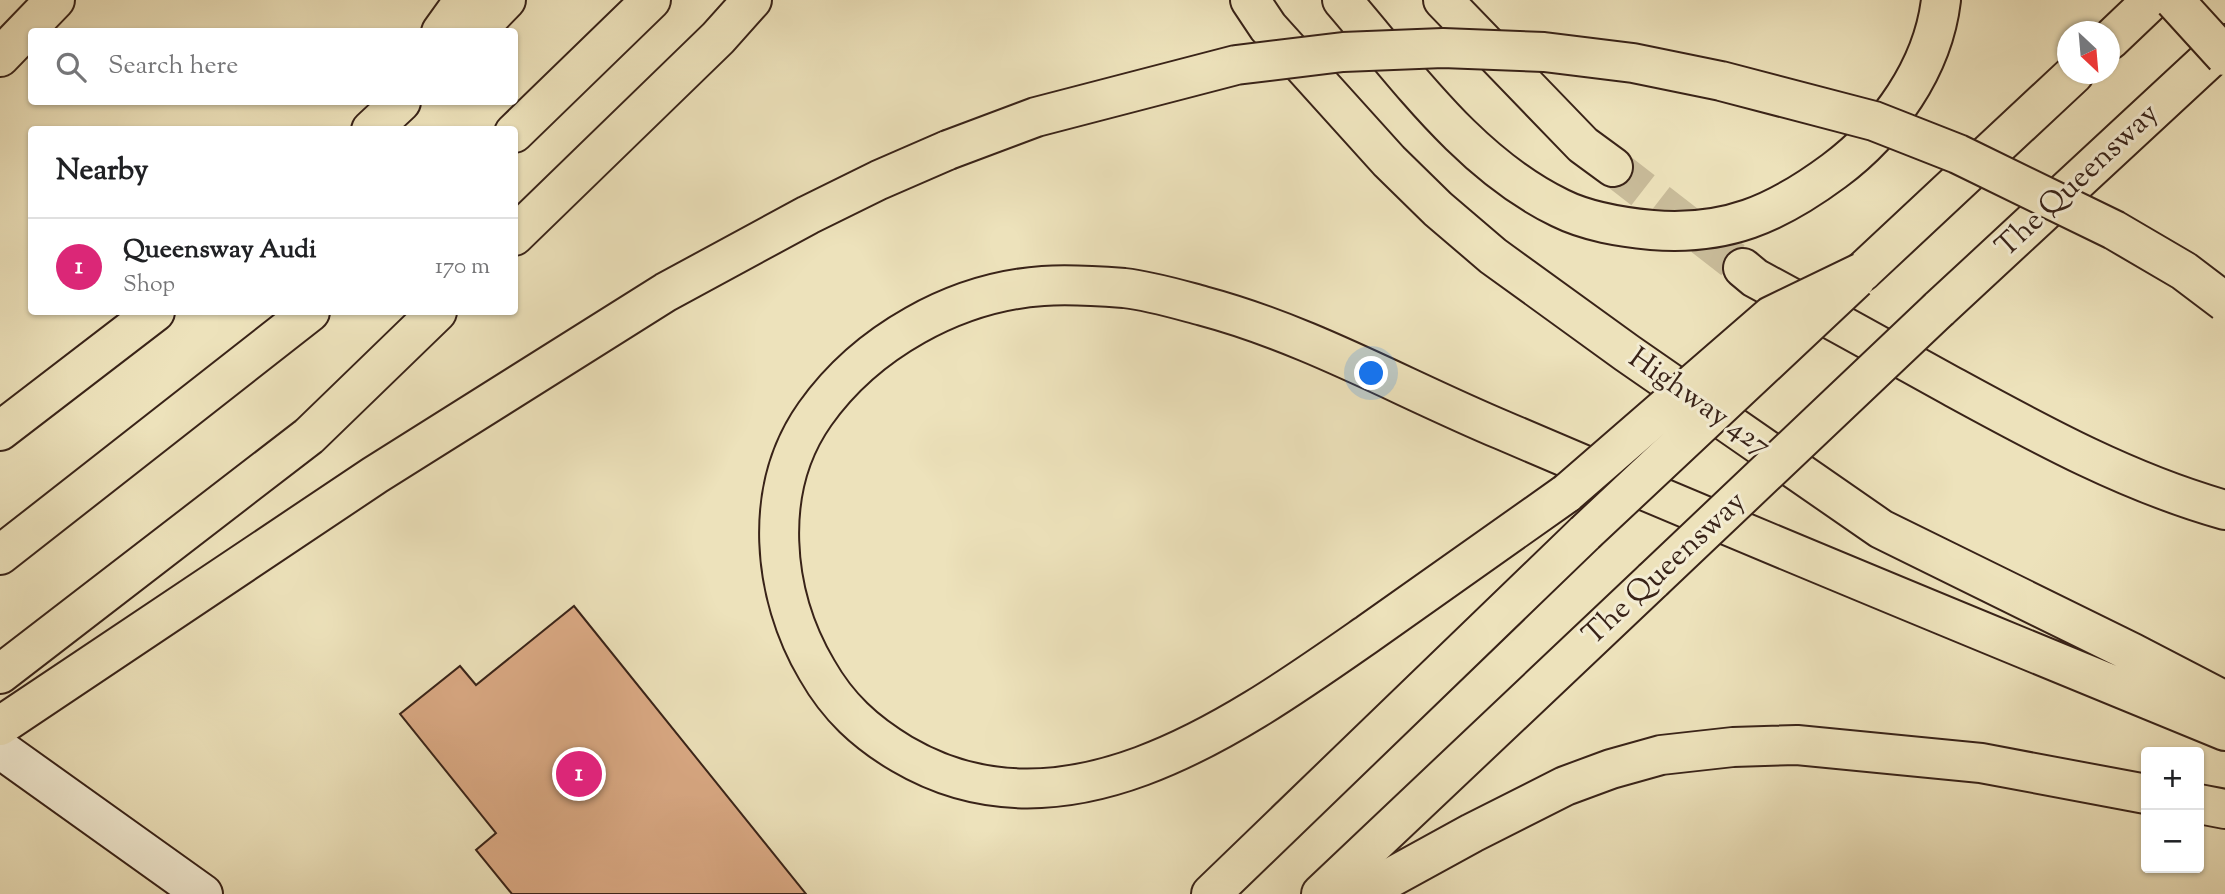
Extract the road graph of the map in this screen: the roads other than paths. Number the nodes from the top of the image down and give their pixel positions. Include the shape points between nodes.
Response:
1 (55, 0) edge
2 (464, 0) edge
3 (506, 0) edge
4 (652, 0) edge
5 (752, 0) edge
6 (781, 0) edge
7 (1250, 0) edge
8 (1342, 0) edge
9 (1443, 0) edge
10 (1941, 0) edge
11 (2152, 0) edge
12 (2174, 0) edge
13 (444, 28) edge
14 (479, 28) edge
15 (2120, 30) edge
16 (718, 38) junction
17 (2225, 44) edge
18 (2225, 56) edge
19 (0, 57) edge
20 (2063, 84) edge
21 (387, 105) edge
22 (398, 105) edge
23 (372, 126) edge
24 (374, 126) edge
25 (518, 129) edge
26 (1613, 167) tunnel mouth
27 (518, 232) edge
28 (1743, 268) tunnel mouth
29 (1863, 272) junction
30 (2225, 302) edge
31 (151, 315) edge
32 (306, 315) edge
33 (434, 315) edge
34 (0, 431) edge
35 (2225, 510) edge
36 (0, 555) edge
37 (0, 674) edge
38 (2225, 701) edge
39 (0, 726) edge
40 (2225, 731) edge
41 (0, 749) edge
42 (2141, 793) edge
43 (2204, 805) edge
44 (2225, 809) edge
45 (203, 894) edge
46 (1211, 894) edge
47 (1321, 894) edge
48 (1361, 894) edge

1 - 19 main road
2 - 13 main road
3 - 14 main road
4 - 25 main road
5 - 16 main road
6 - 16 main road
7 - 38 main road, Highway 427 via 1268,27 1389,162 1493,256 1560,305 1881,529
8 - 10 main road via 1453,126 1491,163 1536,195 1562,209 1613,225 1692,231 1753,219 1805,192 1855,155 1891,116 1919,71
9 - 26 main road via 1583,145
11 - 15 main road
12 - 18 main road, bridge
16 - 27 main road
17 - 47 main road, The Queensway, bridge
20 - 29 main road
21 - 23 main road
22 - 24 main road
28 - 35 main road via 2097,462
29 - 40 main road, bridge via 1771,316 1567,493 1283,693 1127,773 1074,786 1028,788 954,779 922,766 863,729 842,708 793,621 778,532 780,503 796,448 837,386 906,331 987,295 1042,286 1129,288 1234,314 1306,340 1487,424 1804,559
29 - 46 main road, bridge
30 - 39 main road, bridge via 2184,271 2114,230 1958,154 1874,121 1721,81 1621,61 1443,48 1343,52 1237,65 1036,117 948,150 808,215 666,292 375,475
31 - 34 main road
32 - 36 main road
33 - 37 main road via 309,436
41 - 45 main road
42 - 48 main road via 1981,763 1797,745 1661,755 1565,786
43 - 44 main road

